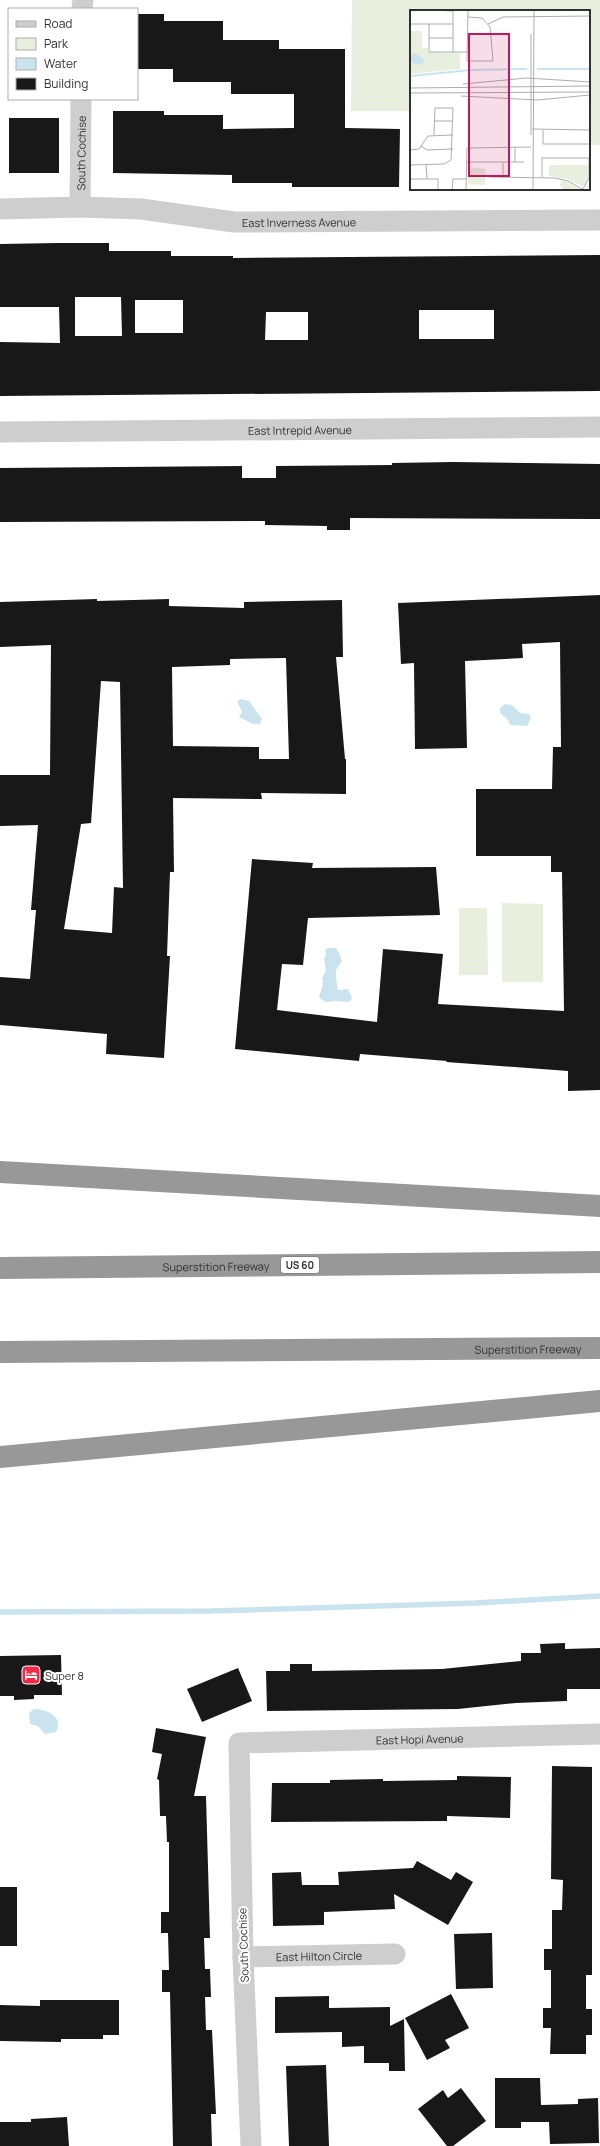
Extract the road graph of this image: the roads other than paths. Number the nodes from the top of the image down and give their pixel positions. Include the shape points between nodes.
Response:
1 (81, 100) edge
2 (80, 207) junction
3 (0, 209) edge
4 (600, 220) edge
5 (600, 427) edge
6 (0, 432) edge
7 (0, 1172) edge
8 (600, 1206) edge
9 (600, 1262) edge
10 (0, 1268) edge
11 (600, 1348) edge
12 (0, 1352) edge
13 (600, 1401) edge
14 (0, 1458) edge
15 (600, 1734) edge
16 (239, 1744) joint
17 (395, 1954) dead end
18 (243, 1957) junction
19 (251, 2146) edge

1 - 2 street, South Cochise
2 - 3 street, East Inverness Avenue
2 - 4 street, East Inverness Avenue via 141,209 234,222
5 - 6 street, East Intrepid Avenue
7 - 8 highway
9 - 10 highway, Superstition Freeway / US 60
11 - 12 highway, Superstition Freeway
13 - 14 highway
15 - 16 street, East Hopi Avenue
16 - 18 street, South Cochise
17 - 18 street, East Hilton Circle
18 - 19 street, South Cochise

